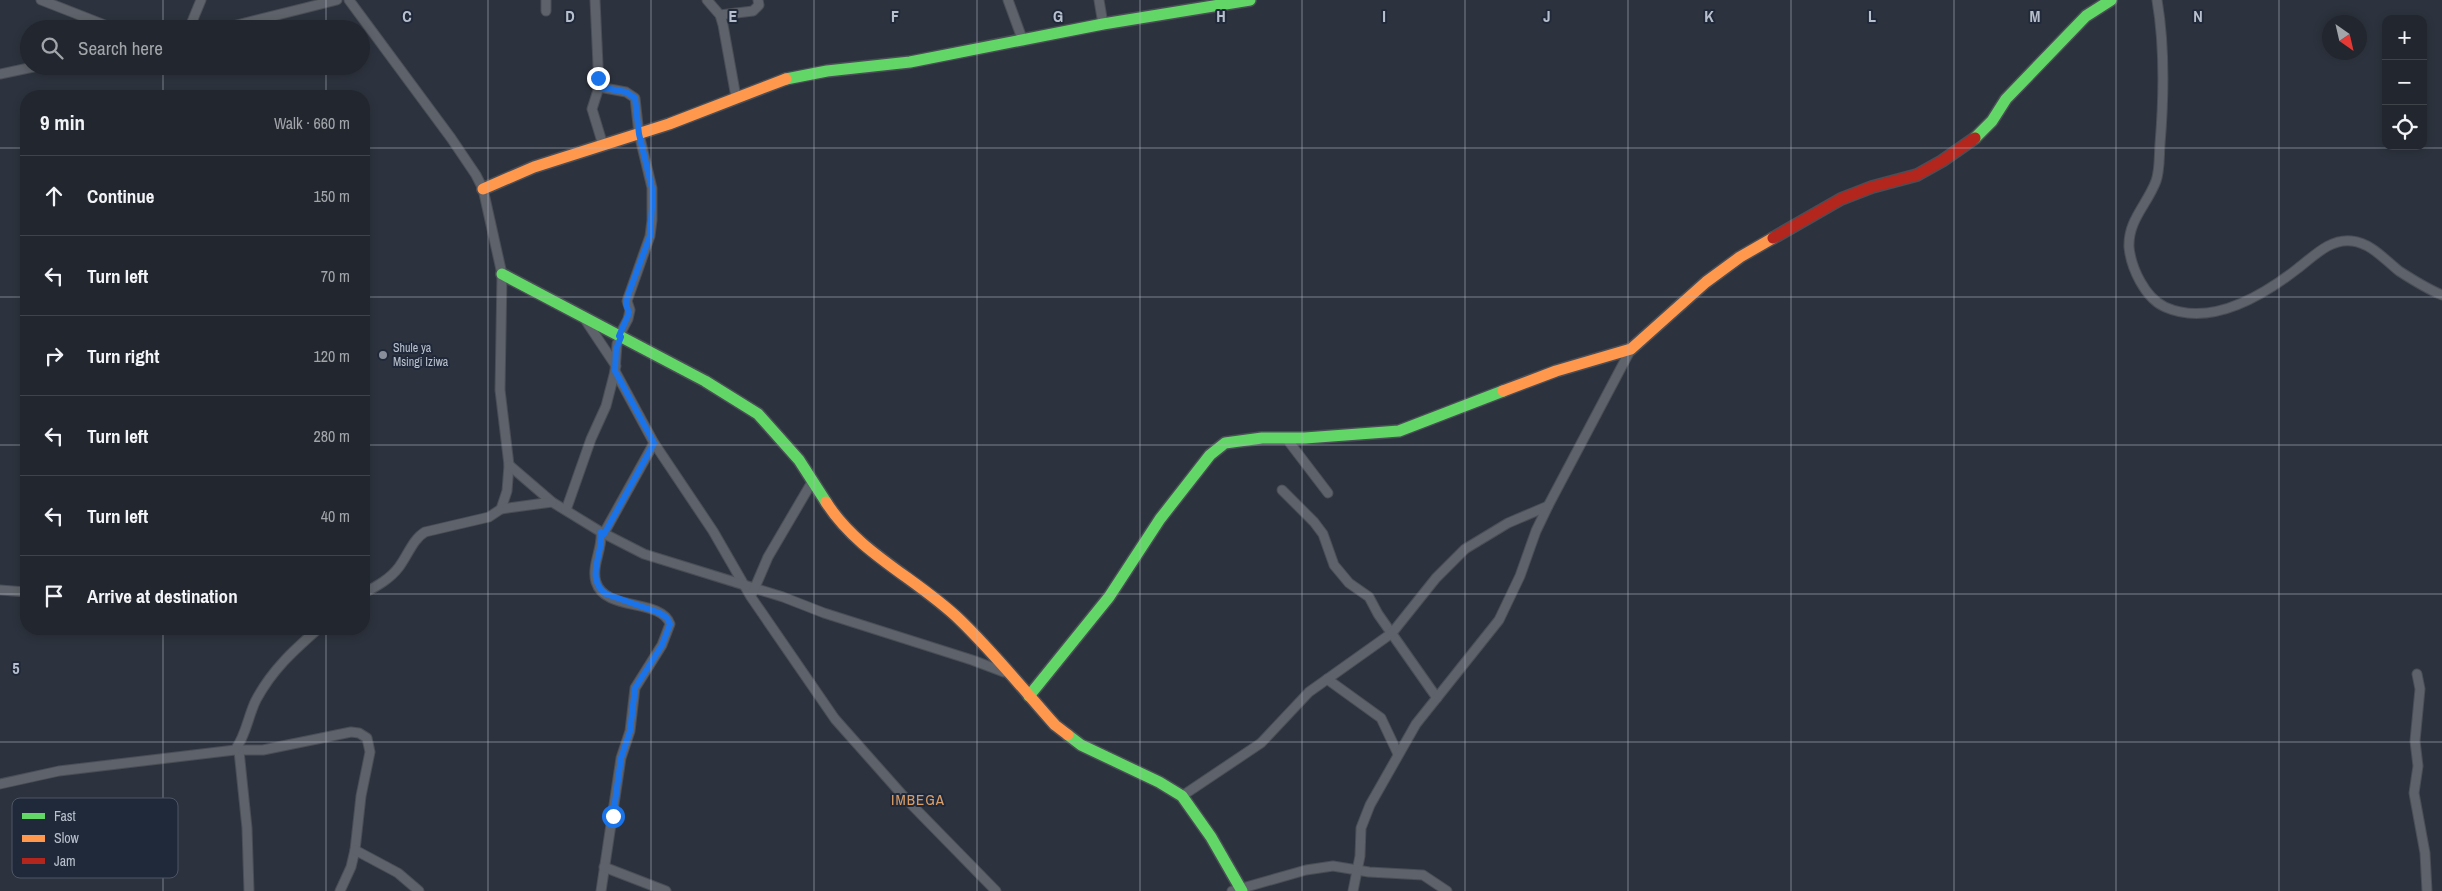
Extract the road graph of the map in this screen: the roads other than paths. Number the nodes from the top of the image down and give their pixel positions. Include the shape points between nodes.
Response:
1 (41, 0) edge
2 (201, 0) edge
3 (337, 0) edge
4 (349, 0) edge
5 (546, 0) edge
6 (595, 0) edge
7 (707, 0) edge
8 (758, 0) edge
9 (1008, 0) edge
10 (1099, 0) edge
11 (1250, 0) edge
12 (2111, 0) edge
13 (2157, 0) edge
14 (546, 11) dead end
15 (720, 15) junction
16 (92, 20) edge
17 (192, 20) edge
18 (257, 20) edge
19 (364, 20) edge
20 (1103, 24) junction
21 (370, 28) edge
22 (1023, 40) junction
23 (20, 70) edge
24 (0, 74) edge
25 (599, 87) junction
26 (736, 97) junction
27 (639, 134) junction
28 (603, 145) junction
29 (483, 189) junction
30 (502, 274) junction
31 (2442, 295) edge
32 (583, 316) junction
33 (620, 336) junction
34 (1631, 349) junction
35 (615, 369) junction
36 (1286, 438) junction
37 (654, 443) junction
38 (509, 465) junction
39 (812, 482) junction
40 (1282, 490) dead end
41 (1328, 493) dead end
42 (552, 502) junction
43 (1548, 506) junction
44 (501, 509) junction
45 (566, 510) junction
46 (603, 533) junction
47 (744, 585) junction
48 (0, 590) edge
49 (370, 590) edge
50 (20, 592) edge
51 (753, 593) junction
52 (1392, 633) junction
53 (311, 635) edge
54 (2417, 674) dead end
55 (1012, 675) junction
56 (1327, 679) junction
57 (1029, 696) junction
58 (1437, 698) junction
59 (237, 751) junction
60 (1398, 754) junction
61 (0, 784) edge
62 (1182, 796) junction
63 (356, 850) junction
64 (604, 867) junction
65 (1358, 871) junction
66 (1238, 890) edge
67 (249, 891) edge
68 (340, 891) edge
69 (419, 891) edge
70 (601, 891) edge
71 (666, 891) edge
72 (996, 891) edge
73 (1353, 891) edge
74 (1448, 891) edge
75 (2427, 891) edge

1 - 16 street
2 - 17 street
3 - 18 street
4 - 19 street
5 - 14 street
6 - 25 street
7 - 15 street
8 - 15 street via 759,6 753,11
9 - 22 street
10 - 20 street
11 - 20 street
12 - 34 street via 2086,16 2006,99 1980,134 1917,175 1841,199 1740,257 1706,282
13 - 31 street via 2163,106 2158,171 2135,216 2129,246 2136,270 2153,300 2171,310 2191,313 2222,311 2263,292 2323,249 2343,240 2365,245 2412,280
15 - 26 street
20 - 22 street
21 - 29 street via 451,138
22 - 26 street via 910,62 803,75
23 - 24 street
25 - 27 street via 634,96
25 - 28 street via 592,108
26 - 27 street
27 - 28 street
27 - 33 street via 652,188 652,228 628,295 628,320
28 - 29 street via 534,167
29 - 30 street
30 - 32 street
30 - 38 street via 500,390
32 - 33 street
32 - 35 street
33 - 35 street
33 - 39 street via 752,410 781,437
34 - 36 street via 1556,371 1399,432
34 - 43 street
35 - 37 street
35 - 45 street via 606,406
36 - 41 street
36 - 57 street via 1225,443 1210,455 1160,519 1109,597
37 - 46 street
37 - 47 street via 713,531
38 - 42 street
38 - 44 street via 507,490
39 - 51 street via 768,557
39 - 55 street via 855,538 960,620
40 - 52 street via 1314,522 1323,534 1334,566 1349,584 1369,597
42 - 44 street
42 - 45 street
43 - 52 street via 1508,524 1465,550 1436,578
43 - 58 street via 1498,620
44 - 49 street via 488,518 418,536 398,568
45 - 46 street
46 - 47 street via 644,554
46 - 64 street via 595,578 601,591 617,600 660,613 670,624 635,688
47 - 51 street
48 - 50 street
51 - 55 street
51 - 72 street via 840,724 906,799
52 - 56 street
52 - 58 street
53 - 59 street via 270,675 255,701
54 - 75 street via 2420,689 2414,793 2425,853
55 - 57 street
56 - 60 street via 1381,718
56 - 62 street via 1309,692 1261,743
57 - 62 street via 1055,725 1081,745 1160,782
58 - 60 street
59 - 61 street via 59,771
59 - 63 street via 263,750 352,732 365,735 370,752 361,796
59 - 67 street via 249,843
60 - 65 street via 1364,817
62 - 66 street via 1207,830
63 - 68 street
63 - 69 street via 398,872
64 - 70 street
64 - 71 street
65 - 66 street via 1321,867
65 - 73 street
65 - 74 street via 1424,875

